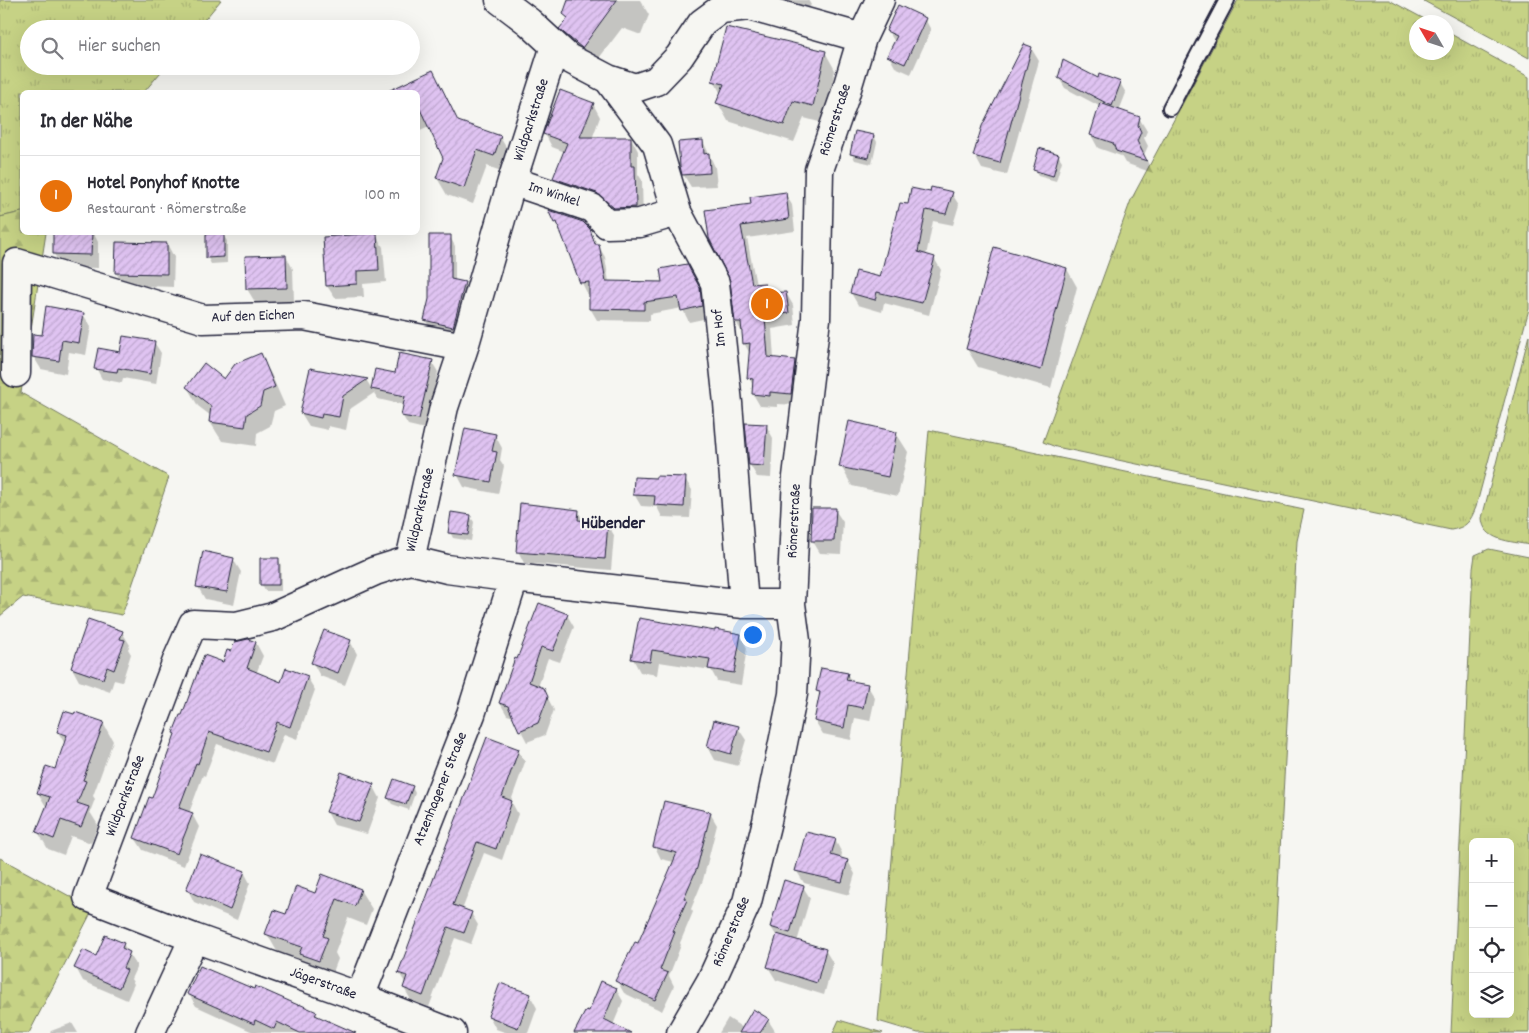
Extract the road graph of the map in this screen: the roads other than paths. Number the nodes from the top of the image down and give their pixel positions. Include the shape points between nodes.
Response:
1 (500, 0) edge
2 (880, 0) edge
3 (1227, 0) edge
4 (531, 11) edge
5 (862, 38) junction
6 (555, 46) junction
7 (608, 79) junction
8 (1170, 108) dead end
9 (512, 181) junction
10 (677, 212) junction
11 (464, 347) junction
12 (16, 373) dead end
13 (410, 560) junction
14 (514, 578) junction
15 (744, 604) junction
16 (791, 604) junction
17 (88, 897) joint
18 (194, 938) junction
19 (360, 997) junction
20 (150, 1033) edge
21 (452, 1033) edge
22 (682, 1033) edge

1 - 4 street
2 - 5 street, Römerstraße
3 - 8 lane
4 - 6 street
5 - 7 street via 749,6 721,9 702,23 680,58 656,81 635,88
5 - 16 street, Römerstraße via 820,170 816,319 798,477
6 - 7 street via 568,58
6 - 9 street, Wildparkstraße
7 - 10 street, Im Hof via 657,146
9 - 10 street, Im Winkel via 592,208 607,224 640,222
9 - 11 street, Wildparkstraße
10 - 15 street, Im Hof via 715,283
11 - 12 street, Auf den Eichen via 304,316 203,319 17,263
11 - 13 street, Wildparkstraße via 444,407
13 - 14 street via 447,569
13 - 17 street, Wildparkstraße via 375,571 273,617 236,626 193,624
14 - 15 street
14 - 19 street, Atzenhagener Straße via 471,714
15 - 16 street
16 - 22 street, Römerstraße via 796,641 793,694 747,902 711,981
17 - 18 street, Jägerstraße
18 - 19 street, Jägerstraße
18 - 20 street
19 - 21 street, Jägerstraße

